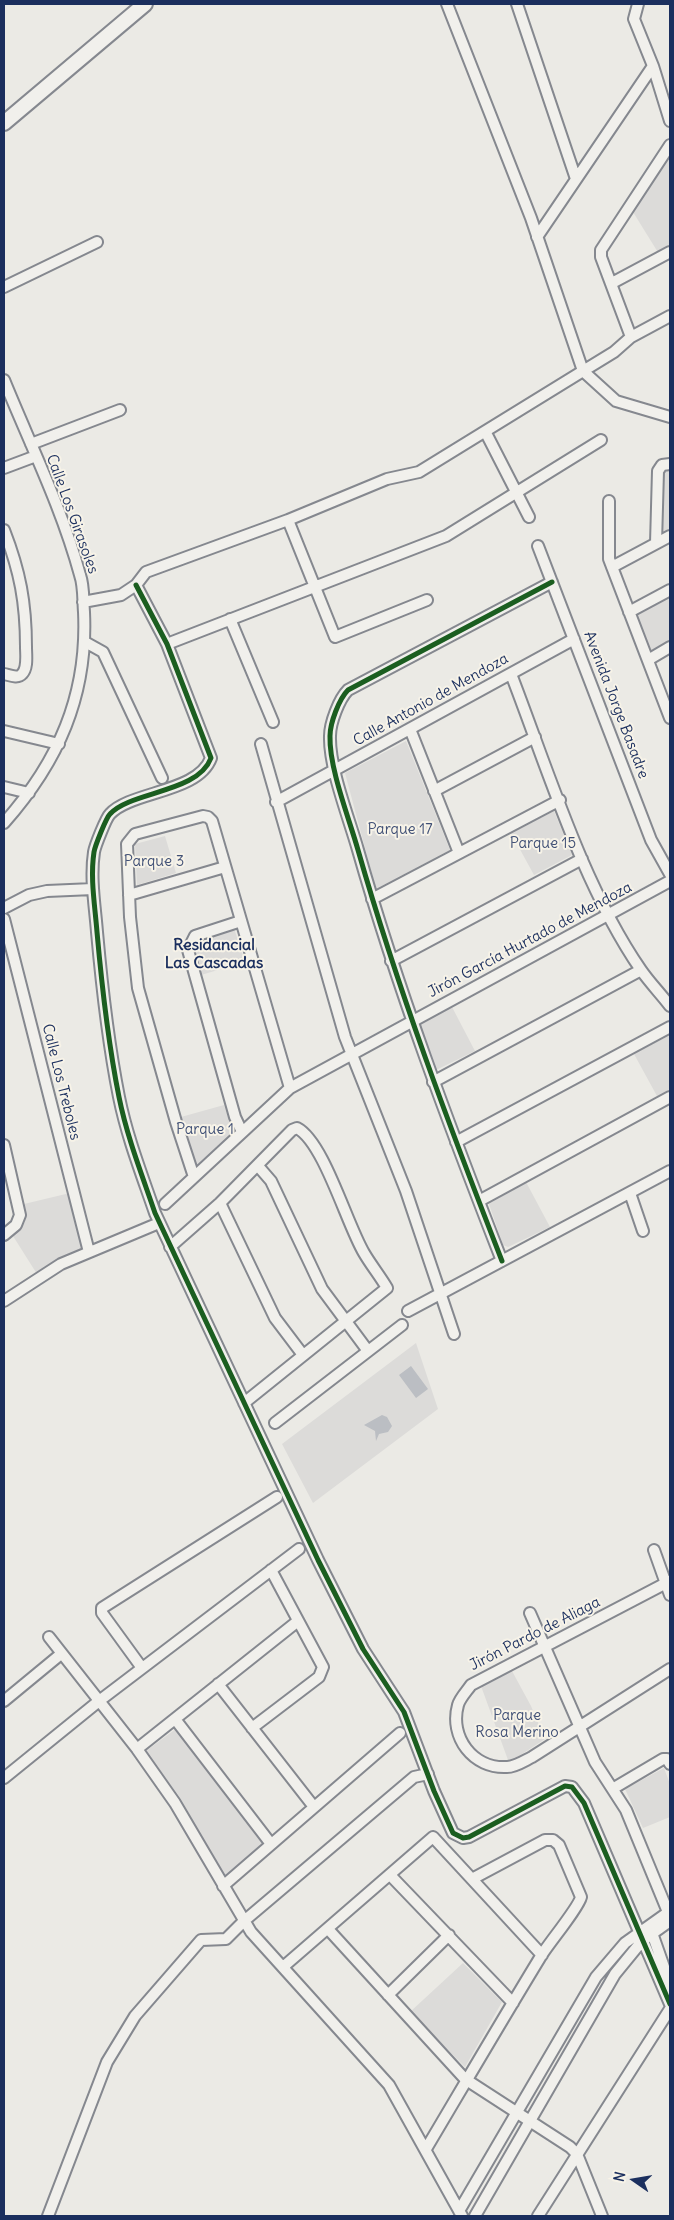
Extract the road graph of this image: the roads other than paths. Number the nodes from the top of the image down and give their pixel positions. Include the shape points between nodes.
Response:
1 (145, 4) edge
2 (449, 4) edge
3 (517, 4) edge
4 (638, 4) edge
5 (653, 66) junction
6 (670, 120) edge
7 (4, 123) edge
8 (670, 145) edge
9 (576, 179) junction
10 (537, 237) junction
11 (97, 242) dead end
12 (670, 252) edge
13 (612, 283) junction
14 (4, 288) edge
15 (670, 316) edge
16 (631, 337) junction
17 (583, 372) junction
18 (4, 380) edge
19 (9, 405) edge
20 (120, 410) dead end
21 (670, 417) edge
22 (486, 433) junction
23 (601, 440) dead end
24 (31, 444) junction
25 (36, 456) junction
26 (670, 464) edge
27 (4, 468) edge
28 (517, 493) junction
29 (610, 501) dead end
30 (529, 517) dead end
31 (288, 520) junction
32 (4, 530) edge
33 (670, 536) edge
34 (656, 543) junction
35 (538, 546) dead end
36 (612, 568) junction
37 (552, 582) junction
38 (136, 584) junction
39 (315, 585) junction
40 (670, 590) edge
41 (427, 600) dead end
42 (83, 602) junction
43 (629, 612) junction
44 (230, 619) junction
45 (574, 639) junction
46 (85, 642) junction
47 (167, 644) junction
48 (670, 647) edge
49 (648, 660) junction
50 (4, 674) edge
51 (511, 674) junction
52 (667, 702) edge
53 (670, 718) edge
54 (273, 722) dead end
55 (410, 729) junction
56 (4, 732) edge
57 (535, 737) junction
58 (59, 744) junction
59 (261, 744) dead end
60 (335, 769) junction
61 (162, 778) dead end
62 (4, 787) edge
63 (434, 791) junction
64 (29, 793) junction
65 (560, 800) junction
66 (276, 802) junction
67 (4, 823) edge
68 (459, 853) junction
69 (582, 859) junction
70 (225, 867) junction
71 (670, 874) edge
72 (670, 881) edge
73 (93, 889) junction
74 (130, 894) junction
75 (372, 899) junction
76 (4, 908) edge
77 (608, 914) junction
78 (4, 919) edge
79 (241, 921) junction
80 (391, 961) junction
81 (642, 970) junction
82 (670, 1006) edge
83 (410, 1022) junction
84 (670, 1027) edge
85 (352, 1053) junction
86 (433, 1082) junction
87 (290, 1088) junction
88 (670, 1097) edge
89 (242, 1132) junction
90 (456, 1142) junction
91 (4, 1145) edge
92 (258, 1166) junction
93 (670, 1171) edge
94 (194, 1177) junction
95 (630, 1193) junction
96 (478, 1201) junction
97 (220, 1203) junction
98 (165, 1204) dead end
99 (160, 1223) junction
100 (644, 1231) dead end
101 (4, 1235) edge
102 (170, 1247) junction
103 (90, 1252) junction
104 (502, 1261) junction
105 (441, 1294) junction
106 (4, 1301) edge
107 (408, 1311) dead end
108 (345, 1322) junction
109 (402, 1325) dead end
110 (454, 1334) dead end
111 (368, 1351) junction
112 (304, 1355) junction
113 (244, 1404) junction
114 (275, 1423) dead end
115 (277, 1497) dead end
116 (299, 1549) dead end
117 (654, 1550) dead end
118 (271, 1570) junction
119 (668, 1582) edge
120 (670, 1595) edge
121 (530, 1613) dead end
122 (298, 1621) junction
123 (49, 1637) dead end
124 (545, 1646) junction
125 (61, 1654) junction
126 (142, 1668) junction
127 (670, 1669) edge
128 (218, 1684) junction
129 (4, 1701) edge
130 (99, 1701) junction
131 (175, 1718) junction
132 (580, 1726) junction
133 (252, 1728) junction
134 (400, 1733) dead end
135 (137, 1749) junction
136 (670, 1764) edge
137 (428, 1774) junction
138 (4, 1778) edge
139 (614, 1788) junction
140 (314, 1808) junction
141 (271, 1844) junction
142 (390, 1875) junction
143 (472, 1879) junction
144 (223, 1886) junction
145 (670, 1915) edge
146 (244, 1921) junction
147 (328, 1929) junction
148 (652, 1933) junction
149 (448, 1936) junction
150 (640, 1936) junction
151 (542, 1955) junction
152 (283, 1967) junction
153 (670, 1984) edge
154 (388, 1995) junction
155 (513, 2002) junction
156 (670, 2004) edge
157 (670, 2009) edge
158 (466, 2080) junction
159 (515, 2112) junction
160 (529, 2121) junction
161 (426, 2149) junction
162 (577, 2154) junction
163 (460, 2214) edge
164 (540, 2215) edge
165 (48, 2216) edge
166 (475, 2216) edge
167 (602, 2216) edge

1 - 7 main road
2 - 10 street
3 - 9 street
4 - 5 street via 634,19
5 - 6 street
5 - 9 street
8 - 13 street via 602,245 601,257
9 - 10 street
10 - 17 street
11 - 14 street
12 - 13 street
13 - 16 street
15 - 16 street
16 - 17 street
17 - 21 street via 616,401
17 - 22 street
18 - 19 street, Calle Los Girasoles
19 - 24 street, Calle Los Girasoles
20 - 24 street
22 - 28 street
22 - 31 street via 419,472 386,479
23 - 28 street
24 - 25 street, Calle Los Girasoles
25 - 27 street
25 - 42 street, Calle Los Girasoles via 81,576
26 - 34 street via 662,465 658,471
28 - 30 street
28 - 39 street via 446,536
29 - 36 street via 608,550
31 - 38 street via 146,572
31 - 39 street
32 - 50 street via 18,565 26,611 26,665 19,676
33 - 34 street
34 - 36 street
35 - 37 street, Avenida Jorge Basadre
36 - 43 street
37 - 45 street, Avenida Jorge Basadre
37 - 60 street via 348,690 330,730
38 - 42 street via 120,595
38 - 47 street
39 - 41 street via 335,637
39 - 44 street
40 - 43 street
42 - 46 street, Calle Los Girasoles
43 - 49 street
44 - 47 street
44 - 54 street
45 - 51 street, Calle Antonio de Mendoza
45 - 71 street, Avenida Jorge Basadre via 651,840
46 - 58 street, Calle Los Girasoles via 76,696
46 - 61 street via 103,652
47 - 73 street via 211,758 198,774 109,814 94,852
48 - 49 street
49 - 52 street
51 - 55 street, Calle Antonio de Mendoza
51 - 57 street
52 - 53 street
55 - 60 street, Calle Antonio de Mendoza
55 - 63 street
56 - 58 street
57 - 63 street
57 - 65 street
58 - 64 street, Calle Los Girasoles
59 - 66 street
60 - 66 street, Calle Antonio de Mendoza
60 - 75 street
62 - 64 street
63 - 68 street
64 - 67 street, Calle Los Girasoles
65 - 68 street
65 - 69 street
66 - 85 street
68 - 75 street
69 - 77 street
69 - 80 street
70 - 74 street
70 - 74 street via 208,816 135,834 128,844
70 - 79 street
72 - 77 street, Jirón García Hurtado de Mendoza
73 - 76 street via 47,891 29,895
73 - 99 street via 105,1020 119,1099 137,1163
74 - 94 street via 138,988
75 - 80 street
77 - 81 street
77 - 83 street, Jirón García Hurtado de Mendoza
78 - 103 street, Calle Los Treboles
79 - 87 street
79 - 89 street via 195,936 188,950 232,1108
80 - 83 street
81 - 82 street
81 - 86 street
83 - 85 street, Jirón García Hurtado de Mendoza
83 - 86 street
84 - 90 street
85 - 87 street, Jirón García Hurtado de Mendoza
85 - 105 street via 406,1191
86 - 90 street
87 - 89 street, Jirón García Hurtado de Mendoza
88 - 96 street
89 - 94 street, Jirón García Hurtado de Mendoza
90 - 96 street
91 - 101 street via 20,1215 16,1225
92 - 97 street
92 - 108 street via 271,1181 322,1289
92 - 108 street via 297,1128 321,1158 363,1252 387,1288
93 - 95 street
94 - 98 street, Jirón García Hurtado de Mendoza
95 - 100 street
95 - 104 street
96 - 104 street
97 - 102 street
97 - 112 street via 275,1318
99 - 102 street
99 - 103 street
102 - 113 street
103 - 106 street via 61,1264
104 - 105 street
105 - 107 street
105 - 110 street
108 - 111 street
108 - 112 street
109 - 111 street
111 - 114 street
112 - 113 street
113 - 137 street via 363,1649 404,1712
115 - 126 street via 102,1608
116 - 118 street
117 - 119 street
118 - 122 street
118 - 126 street
119 - 120 street
119 - 124 street, Jirón Pardo de Aliaga
121 - 124 street
122 - 128 street
122 - 133 street via 323,1667 319,1677
123 - 125 street
124 - 132 street
124 - 132 street, Jirón Pardo de Aliaga via 471,1685 458,1703 456,1721 463,1745 473,1758 492,1767 509,1768
125 - 129 street
125 - 130 street
126 - 130 street
127 - 132 street
128 - 131 street
128 - 133 street
130 - 135 street
130 - 138 street
131 - 135 street
131 - 141 street
132 - 139 street via 595,1762
133 - 140 street
134 - 140 street
135 - 144 street via 175,1803
136 - 139 street via 663,1759
137 - 146 street via 414,1777
137 - 150 street via 453,1834 463,1838 565,1786 572,1787 584,1803
139 - 145 street
140 - 141 street
141 - 144 street
142 - 143 street via 433,1837
142 - 147 street
142 - 149 street
143 - 151 street
143 - 151 street via 546,1840 553,1840 559,1845 581,1897 580,1904
144 - 146 street
145 - 148 street
145 - 150 street
146 - 152 street
146 - 165 street via 226,1939 201,1940 135,2016 107,2062
147 - 152 street
147 - 154 street
148 - 150 street
148 - 153 street
149 - 154 street
149 - 155 street
150 - 156 street
150 - 159 street via 624,1943 596,1977
150 - 160 street
151 - 155 street
152 - 161 street via 389,2084
154 - 158 street
155 - 158 street
157 - 162 street
158 - 159 street
158 - 161 street
159 - 160 street
159 - 163 street
160 - 162 street
160 - 166 street
161 - 163 street
162 - 164 street
162 - 167 street

